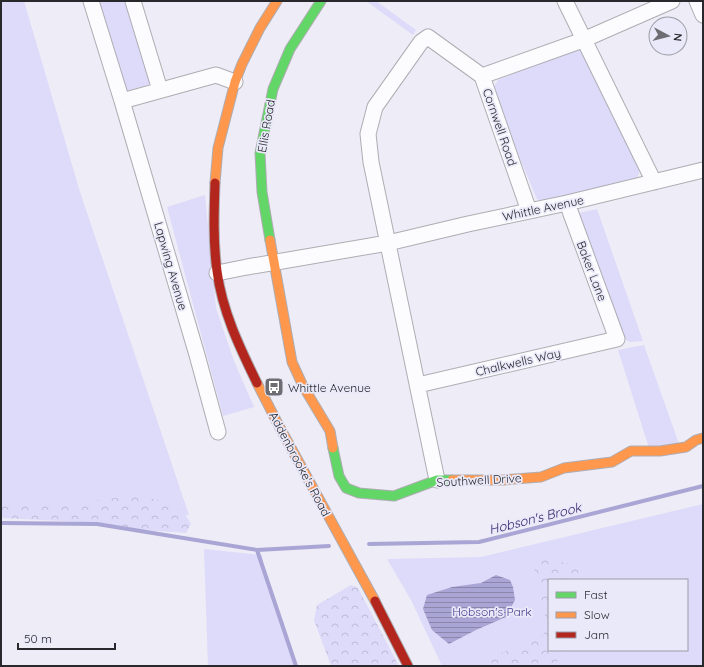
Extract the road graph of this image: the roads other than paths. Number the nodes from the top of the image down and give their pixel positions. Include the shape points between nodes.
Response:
1 (91, 1) edge
2 (133, 1) edge
3 (277, 1) edge
4 (320, 1) edge
5 (565, 1) edge
6 (672, 1) edge
7 (697, 1) edge
8 (703, 15) edge
9 (583, 40) junction
10 (482, 76) junction
11 (235, 82) junction
12 (160, 90) junction
13 (122, 100) junction
14 (703, 170) edge
15 (654, 182) junction
16 (567, 203) junction
17 (529, 211) junction
18 (388, 243) junction
19 (274, 262) junction
20 (217, 273) junction
21 (617, 339) joint
22 (418, 385) junction
23 (218, 432) dead end
24 (703, 438) edge
25 (437, 480) junction
26 (408, 666) edge

1 - 13 street, Lapwing Avenue
2 - 12 street
3 - 11 street, Addenbrooke's Road via 260,28
4 - 19 street, Ellis Road via 290,49 273,89 260,154 262,192
5 - 9 street
6 - 9 street, Cornwell Road
7 - 8 street
9 - 10 street, Cornwell Road
9 - 15 street
10 - 17 street, Cornwell Road
10 - 18 street via 428,37 420,42 375,107 368,134 371,162
11 - 12 street via 216,75
11 - 20 street, Addenbrooke's Road via 218,148 214,246
12 - 13 street
13 - 23 street, Lapwing Avenue
14 - 15 street, Whittle Avenue
15 - 16 street, Whittle Avenue
16 - 17 street, Whittle Avenue
16 - 21 street, Baker Lane
17 - 18 street, Whittle Avenue
18 - 19 street, Whittle Avenue
18 - 22 street
19 - 20 street, Whittle Avenue
19 - 25 street, Southwell Drive via 292,362 330,431 339,476 346,488 359,493 394,496
20 - 26 street, Addenbrooke's Road via 231,325 249,368
21 - 22 street, Chalkwells Way
22 - 25 street
24 - 25 street, Southwell Drive via 686,447 660,451 631,451 612,462 564,468 541,477

